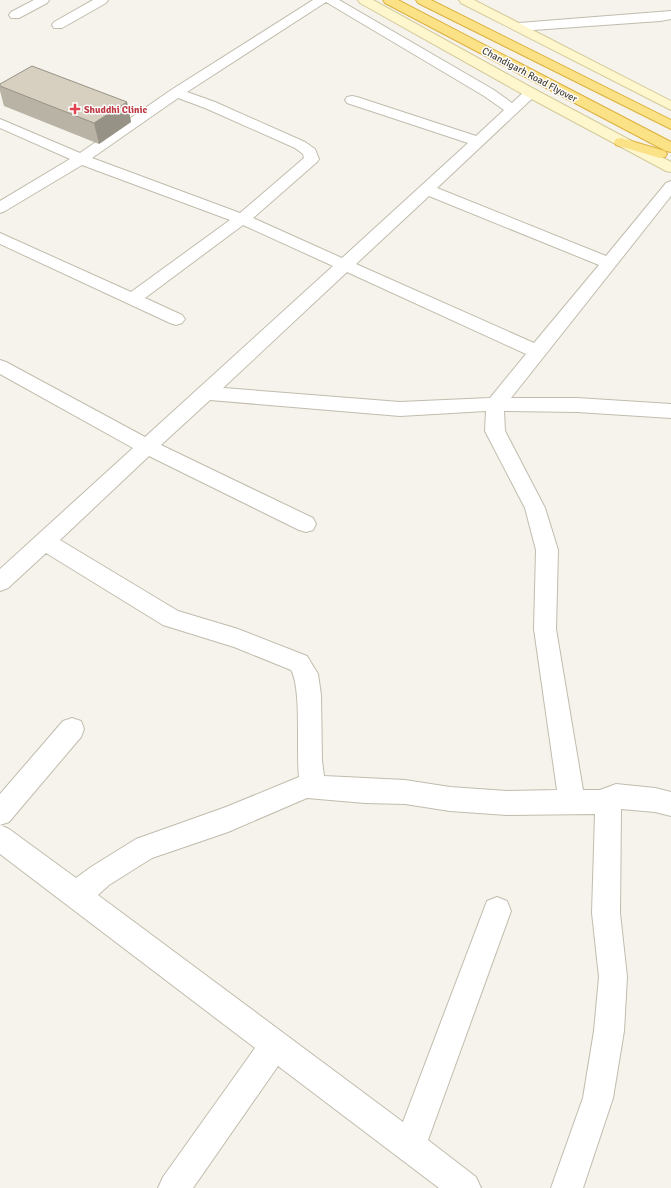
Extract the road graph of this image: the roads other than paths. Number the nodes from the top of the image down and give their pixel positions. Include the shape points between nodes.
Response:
1 (43, 0) edge
2 (102, 0) edge
3 (321, 0) edge
4 (330, 0) edge
5 (364, 0) edge
6 (388, 0) edge
7 (422, 0) edge
8 (465, 0) edge
9 (15, 15) dead end
10 (671, 15) edge
11 (58, 25) dead end
12 (519, 28) junction
13 (176, 93) junction
14 (531, 93) junction
15 (352, 100) dead end
16 (671, 106) edge
17 (512, 109) junction
18 (0, 123) edge
19 (671, 125) edge
20 (478, 141) junction
21 (621, 142) junction
22 (671, 148) edge
23 (671, 157) edge
24 (81, 159) junction
25 (671, 168) edge
26 (671, 186) edge
27 (426, 189) junction
28 (0, 208) edge
29 (242, 219) junction
30 (0, 238) edge
31 (609, 263) junction
32 (344, 264) junction
33 (132, 299) junction
34 (176, 319) dead end
35 (538, 352) junction
36 (0, 366) edge
37 (205, 393) junction
38 (495, 404) junction
39 (671, 411) edge
40 (147, 447) junction
41 (306, 524) dead end
42 (44, 541) junction
43 (0, 582) edge
44 (72, 729) dead end
45 (313, 786) junction
46 (608, 799) junction
47 (572, 802) junction
48 (671, 804) edge
49 (0, 813) edge
50 (0, 838) edge
51 (76, 895) junction
52 (497, 911) dead end
53 (275, 1045) junction
54 (410, 1146) junction
55 (174, 1188) edge
56 (465, 1188) edge
57 (567, 1188) edge

1 - 9 street
2 - 11 street
3 - 13 street
4 - 17 street
5 - 14 main road
6 - 22 highway, Chandigarh Road Flyover
7 - 19 highway, Chandigarh Road Flyover
8 - 12 main road
10 - 12 street
12 - 16 main road
13 - 24 street
13 - 29 street via 268,130 310,152 312,159
14 - 17 street
14 - 21 main road
15 - 20 street
17 - 20 street
18 - 24 street
20 - 27 street
21 - 23 highway
21 - 25 main road
24 - 28 street
24 - 29 street
26 - 31 street
27 - 31 street
27 - 32 street
29 - 32 street
29 - 33 street
30 - 33 street
31 - 35 street
32 - 35 street
32 - 37 street
33 - 34 street
35 - 38 street
36 - 40 street
37 - 38 street via 400,409
37 - 40 street
38 - 39 street via 577,405
38 - 47 street via 495,431 535,508 547,550 545,629
40 - 41 street
40 - 42 street
42 - 43 street
42 - 45 street via 171,618 238,638 299,663 306,674 309,695
44 - 49 street
45 - 47 street via 405,792 450,799 507,803
45 - 51 street via 306,786 228,819 145,848 100,876
46 - 47 street via 600,802
46 - 48 street via 616,796
46 - 57 street via 606,913 613,977 609,1031 598,1098
50 - 51 street
51 - 53 street
52 - 54 street
53 - 54 street
53 - 55 street
54 - 56 street

